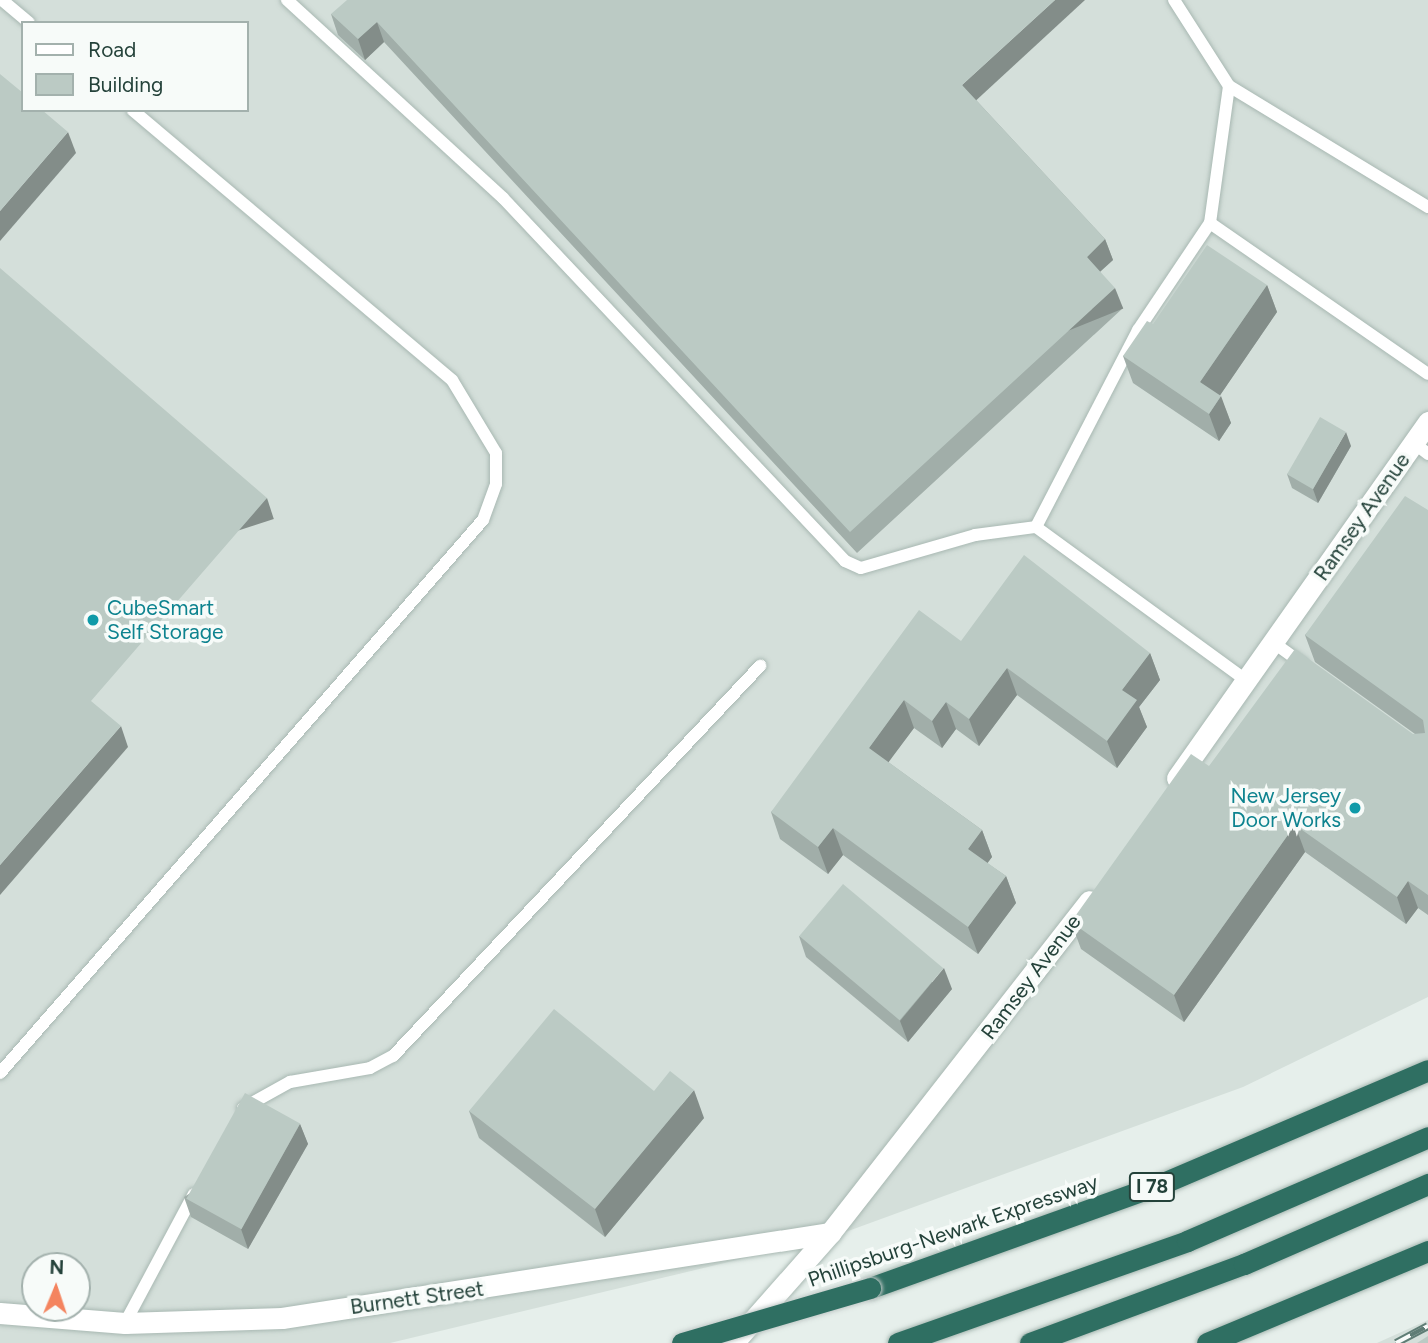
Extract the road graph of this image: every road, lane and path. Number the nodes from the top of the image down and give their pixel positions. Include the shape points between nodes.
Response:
1 (2, 0) edge
2 (286, 0) edge
3 (1174, 0) edge
4 (27, 21) edge
5 (1229, 86) junction
6 (136, 112) edge
7 (1428, 207) edge
8 (1210, 223) junction
9 (1428, 374) edge
10 (1428, 422) edge
11 (1421, 449) edge
12 (1036, 527) junction
13 (1275, 643) junction
14 (760, 666) dead end
15 (1317, 674) edge
16 (1247, 681) junction
17 (1166, 793) edge
18 (1101, 883) edge
19 (1428, 1070) edge
20 (0, 1073) edge
21 (231, 1125) edge
22 (1428, 1138) edge
23 (200, 1182) edge
24 (1428, 1184) edge
25 (830, 1233) junction
26 (1428, 1251) edge
27 (0, 1313) edge
28 (125, 1323) junction
29 (682, 1343) edge
30 (733, 1343) edge
31 (898, 1343) edge
32 (1030, 1343) edge
33 (1207, 1343) edge

1 - 4 lane
2 - 12 lane via 503,198 845,561 861,568 975,534
3 - 5 lane
5 - 7 lane
5 - 8 lane
6 - 20 lane via 452,380 496,453 496,484 483,520
8 - 9 lane
8 - 12 lane via 1138,330
10 - 11 street, Ramsey Avenue
11 - 13 street, Ramsey Avenue
12 - 16 lane
13 - 15 lane
13 - 16 street, Ramsey Avenue
14 - 21 lane via 393,1056 370,1068 290,1082 254,1098
16 - 17 street, Ramsey Avenue
18 - 25 street, Ramsey Avenue
19 - 29 highway, Phillipsburg-Newark Expressway / I 78, bridge via 1161,1184 870,1288
22 - 31 highway via 1187,1241
23 - 28 lane
24 - 32 highway via 1244,1264
25 - 28 street, Burnett Street via 282,1318
25 - 30 street, Ramsey Avenue
26 - 33 highway
27 - 28 street, Burnett Street

